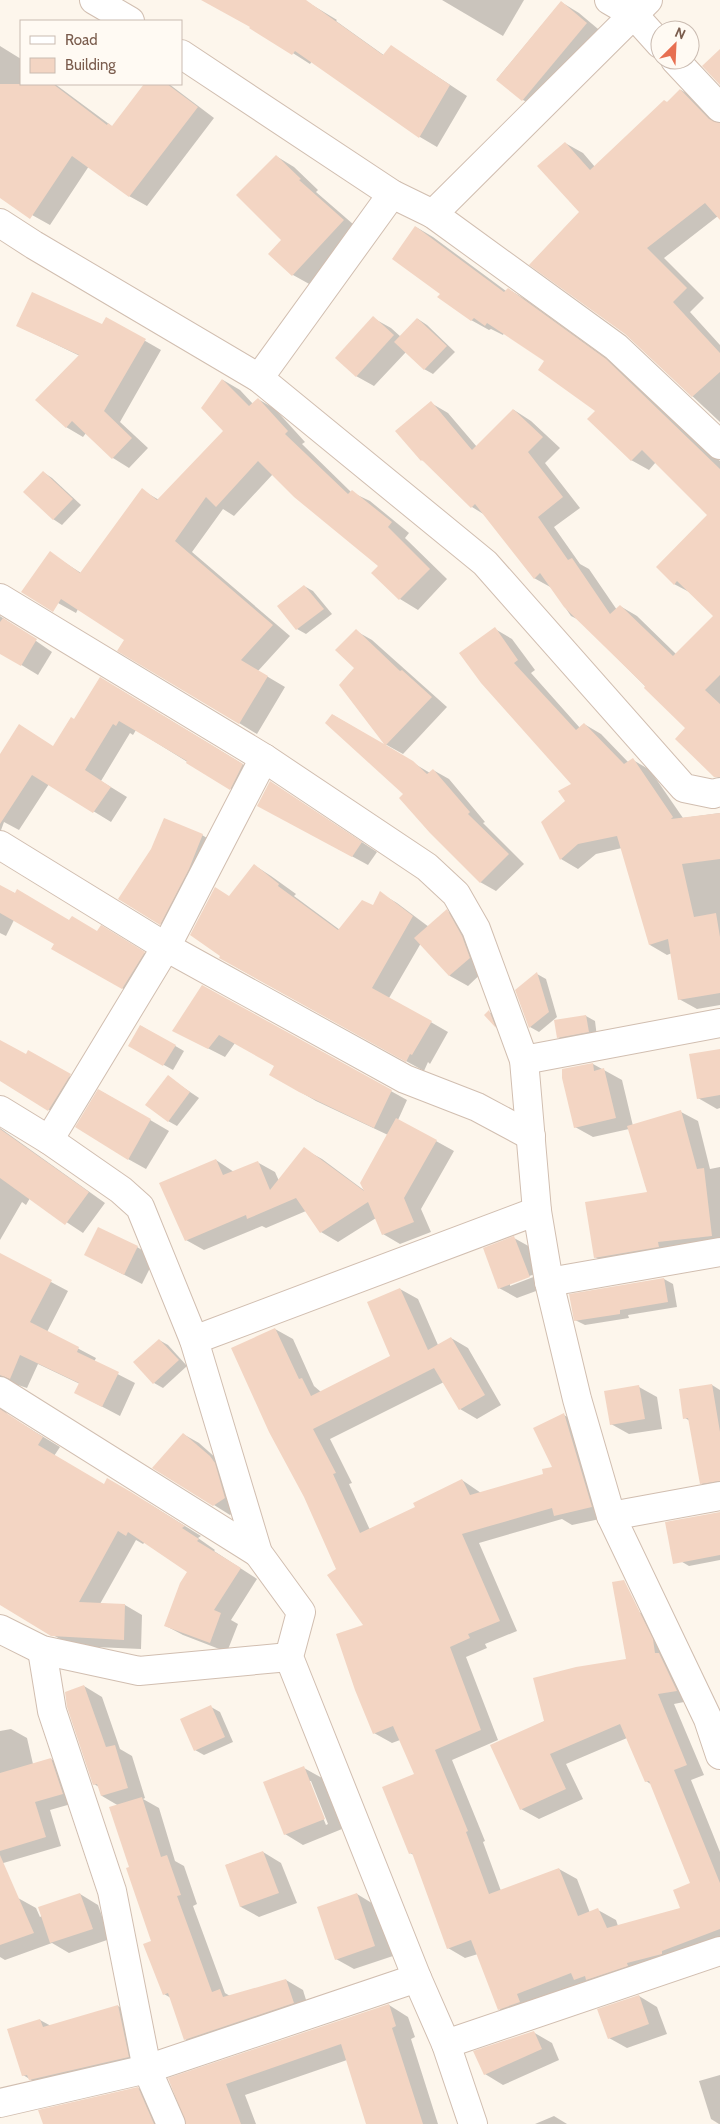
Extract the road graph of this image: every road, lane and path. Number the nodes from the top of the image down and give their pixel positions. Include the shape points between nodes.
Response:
1 (94, 0) edge
2 (610, 0) edge
3 (640, 7) edge
4 (128, 20) edge
5 (650, 26) edge
6 (182, 55) edge
7 (684, 70) edge
8 (720, 108) edge
9 (392, 194) junction
10 (433, 214) junction
11 (0, 223) edge
12 (260, 378) junction
13 (720, 445) edge
14 (0, 598) edge
15 (264, 758) junction
16 (720, 792) edge
17 (0, 845) edge
18 (166, 947) junction
19 (720, 1023) edge
20 (524, 1060) junction
21 (0, 1110) edge
22 (531, 1136) junction
23 (49, 1140) junction
24 (537, 1211) junction
25 (720, 1252) edge
26 (549, 1282) junction
27 (194, 1340) junction
28 (0, 1391) edge
29 (720, 1496) edge
30 (612, 1516) junction
31 (258, 1553) junction
32 (0, 1629) edge
33 (42, 1650) junction
34 (289, 1657) junction
35 (714, 1718) edge
36 (720, 1755) edge
37 (720, 1951) edge
38 (417, 1978) junction
39 (446, 2044) junction
40 (147, 2069) junction
41 (0, 2103) edge
42 (171, 2124) edge
43 (473, 2124) edge

1 - 4 street
2 - 3 street
3 - 5 street
3 - 10 street
6 - 9 street
7 - 8 street
9 - 10 street
9 - 12 street
10 - 13 street via 616,347
11 - 12 street
12 - 16 street via 485,563 684,788 713,794
14 - 15 street
15 - 18 street
15 - 20 street via 427,867 456,894 476,929
17 - 18 street
18 - 22 street via 406,1079 477,1107
18 - 23 street
19 - 20 street
20 - 22 street
21 - 23 street
22 - 24 street
23 - 27 street via 140,1207
24 - 26 street
24 - 27 street
25 - 26 street
26 - 30 street via 577,1399
27 - 31 street
28 - 31 street
29 - 30 street
30 - 35 street
31 - 34 street via 301,1612
32 - 33 street
33 - 34 street via 139,1671
33 - 40 street via 52,1712 112,1891
34 - 38 street
35 - 36 street
37 - 39 street
38 - 39 street
38 - 40 street
39 - 43 street
40 - 41 street
40 - 42 street

